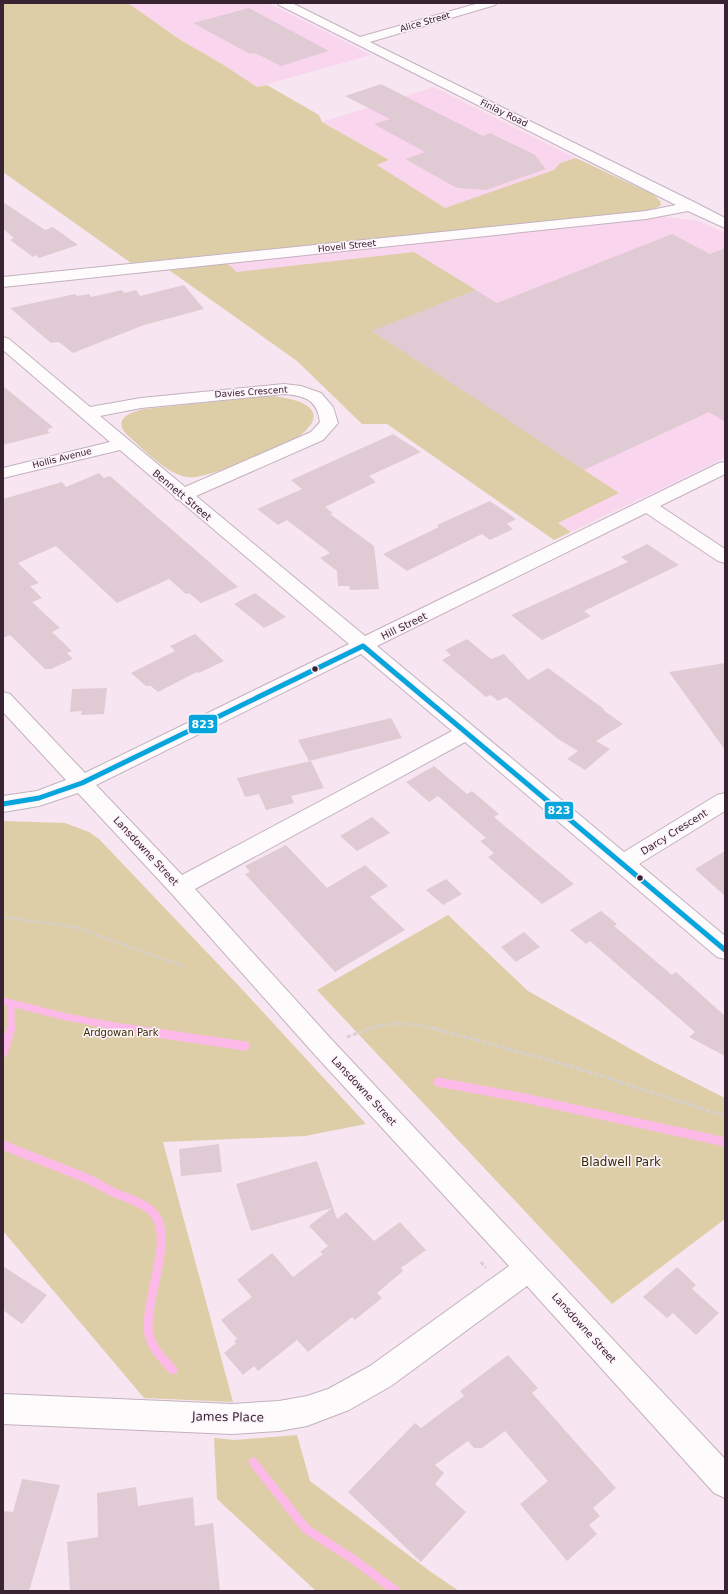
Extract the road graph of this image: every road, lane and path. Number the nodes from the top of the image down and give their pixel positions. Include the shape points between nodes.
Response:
1 (283, 3) edge
2 (491, 3) edge
3 (360, 41) junction
4 (691, 206) junction
5 (725, 224) edge
6 (3, 282) edge
7 (3, 342) edge
8 (86, 412) junction
9 (122, 444) junction
10 (725, 468) edge
11 (3, 473) edge
12 (182, 495) junction
13 (647, 506) junction
14 (725, 557) edge
15 (364, 646) junction
16 (3, 699) edge
17 (466, 732) junction
18 (82, 783) junction
19 (725, 801) edge
20 (3, 804) edge
21 (624, 863) junction
22 (179, 887) junction
23 (3, 917) edge
24 (725, 950) edge
25 (185, 967) dead end
26 (324, 1048) junction
27 (725, 1116) edge
28 (529, 1268) junction
29 (3, 1409) edge
30 (725, 1482) edge

1 - 3 street, Finlay Road
2 - 3 street, Alice Street
3 - 4 street, Finlay Road
4 - 5 street, Finlay Road
4 - 6 street, Hovell Street via 638,216
7 - 8 street, Bennett Street
8 - 9 street, Bennett Street
8 - 12 street, Davies Crescent via 141,403 284,389 302,391 320,400 328,411 329,423 317,436
9 - 11 street, Hollis Avenue
9 - 12 street, Bennett Street
10 - 13 street, Hill Street
12 - 15 street, Bennett Street
13 - 14 street
13 - 15 street, Hill Street
15 - 17 street, Bennett Street
15 - 18 street, Hill Street
16 - 18 street, Lansdowne Street
17 - 21 street, Bennett Street
17 - 22 street
18 - 20 street, Hill Street via 39,798
18 - 22 street, Lansdowne Street
19 - 21 street, Darcy Crescent
21 - 24 street, Bennett Street
22 - 26 street, Lansdowne Street
23 - 25 path via 69,926 95,933
26 - 27 path via 369,1028 410,1023 570,1066
26 - 28 street, Lansdowne Street
28 - 29 street, James Place via 364,1388 307,1411 269,1418 232,1420
28 - 30 street, Lansdowne Street

